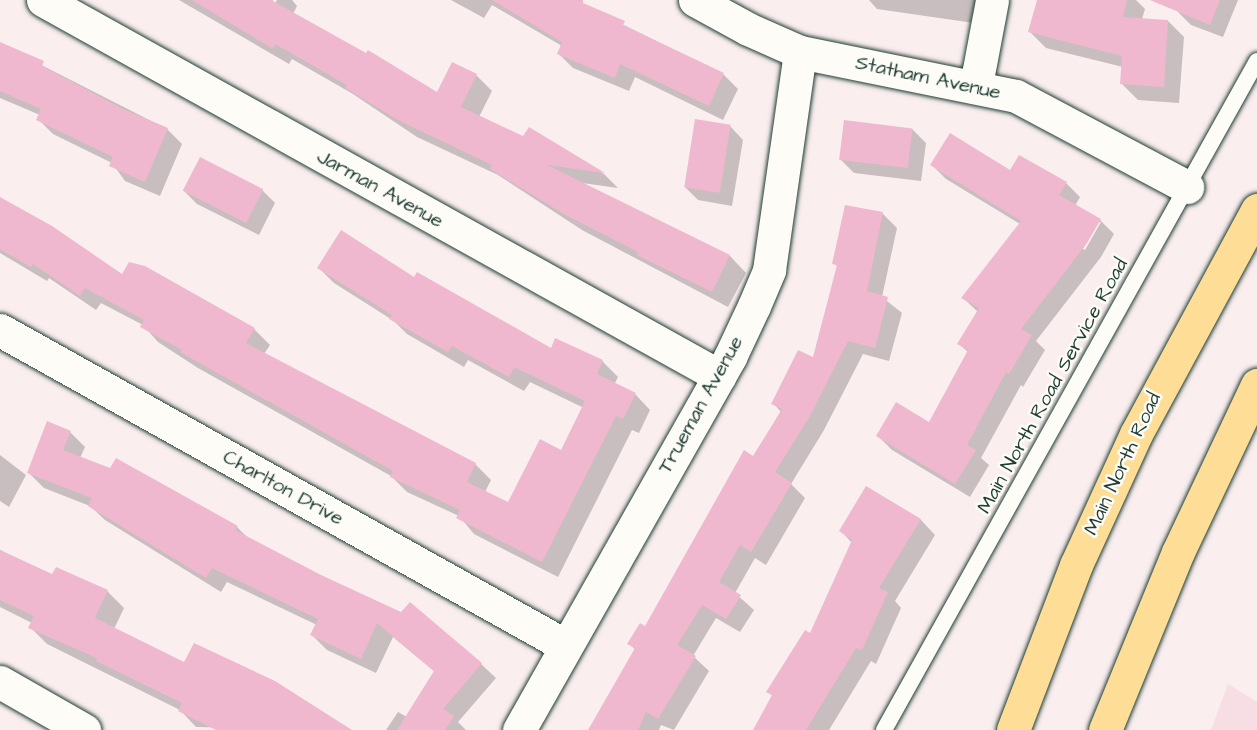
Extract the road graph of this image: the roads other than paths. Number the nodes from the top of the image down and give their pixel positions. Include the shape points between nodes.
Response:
1 (43, 0) edge
2 (695, 0) edge
3 (992, 0) edge
4 (800, 51) junction
5 (1257, 61) edge
6 (976, 85) junction
7 (1187, 187) junction
8 (1257, 210) edge
9 (0, 330) edge
10 (719, 376) junction
11 (1257, 385) edge
12 (566, 646) junction
13 (0, 682) edge
14 (84, 730) edge
15 (519, 730) edge
16 (884, 730) edge
17 (1012, 730) edge
18 (1105, 730) edge

1 - 10 street, Jarman Avenue
2 - 4 street, Statham Avenue via 748,30
3 - 6 street
4 - 6 street, Statham Avenue
4 - 10 street, Trueman Avenue via 769,270
5 - 7 lane, Main North Road Service Road
6 - 7 street, Statham Avenue via 1016,96
7 - 16 lane, Main North Road Service Road
8 - 17 highway, Main North Road via 1136,434 1076,565
9 - 12 street, Charlton Drive
10 - 12 street, Trueman Avenue
11 - 18 highway via 1178,552
12 - 15 street, Trueman Avenue
13 - 14 street

